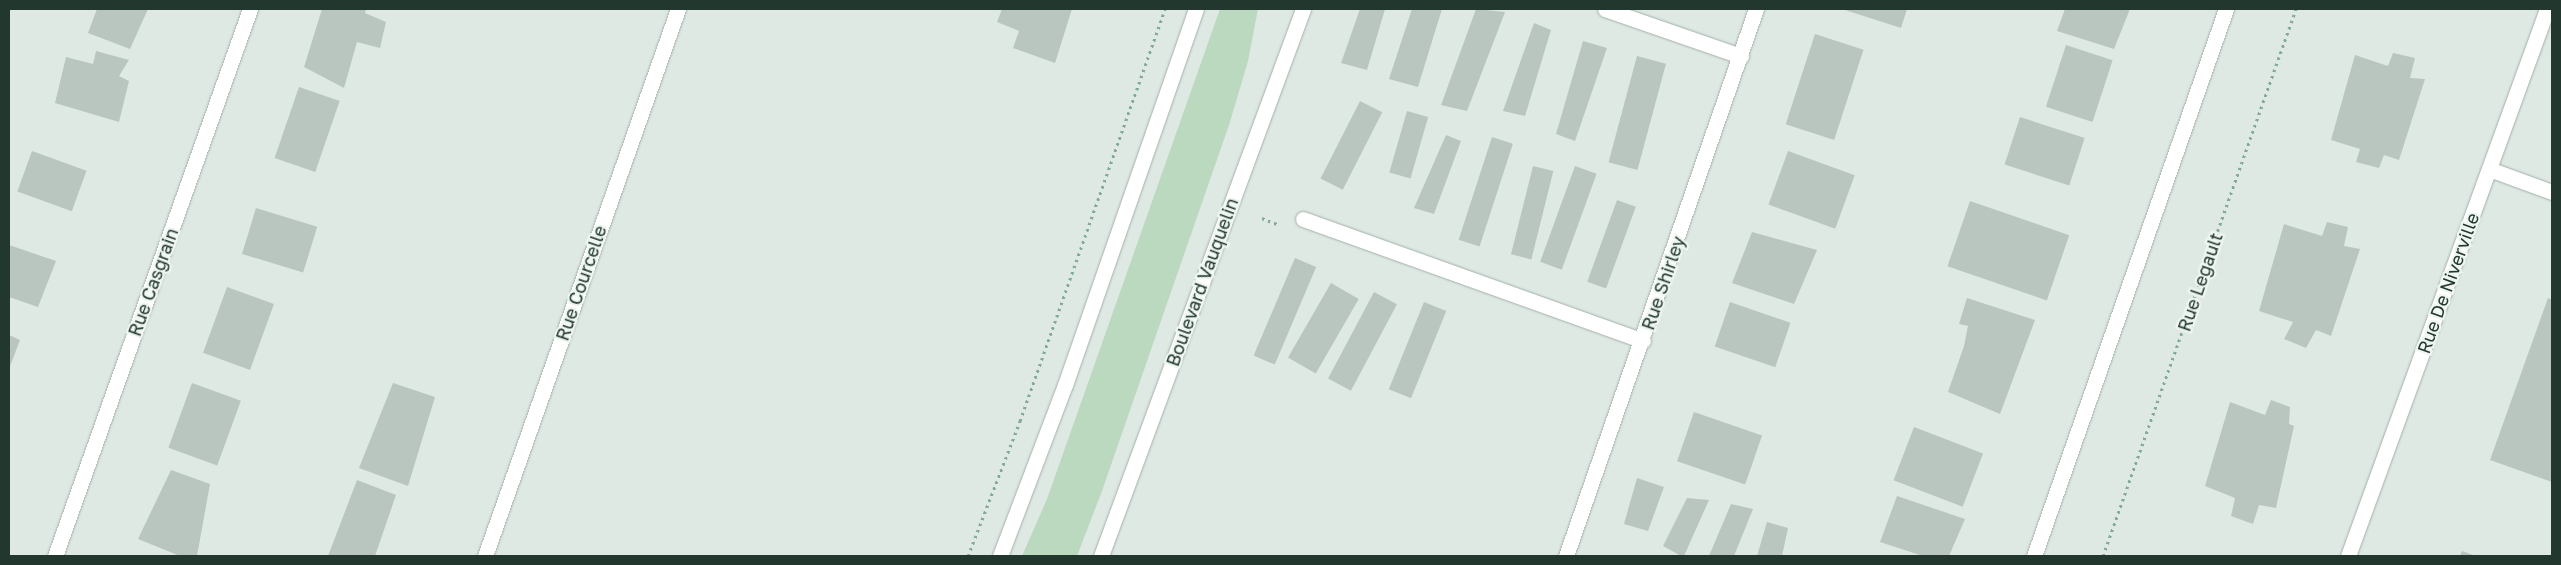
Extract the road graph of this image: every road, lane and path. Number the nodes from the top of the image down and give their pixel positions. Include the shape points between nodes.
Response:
1 (250, 9) edge
2 (678, 9) edge
3 (1165, 9) edge
4 (1196, 9) edge
5 (1304, 9) edge
6 (1605, 9) edge
7 (1756, 9) edge
8 (2226, 9) edge
9 (2296, 9) edge
10 (2547, 9) edge
11 (1741, 56) junction
12 (2489, 168) junction
13 (2552, 192) edge
14 (1303, 218) dead end
15 (1643, 341) junction
16 (55, 556) edge
17 (485, 556) edge
18 (968, 556) edge
19 (1000, 556) edge
20 (1101, 556) edge
21 (1566, 556) edge
22 (2034, 556) edge
23 (2103, 556) edge
24 (2348, 556) edge

1 - 16 street, Rue Casgrain
2 - 17 street, Rue Courcelle
3 - 18 path via 1023,412
4 - 19 street via 1064,385
5 - 20 street, Boulevard Vauquelin
6 - 11 street
7 - 11 street, Rue Shirley
8 - 22 street
9 - 23 path, Rue Legault
10 - 12 street, Rue De Niverville
11 - 15 street, Rue Shirley
12 - 13 street
12 - 24 street, Rue De Niverville
14 - 15 street
15 - 21 street, Rue Shirley

